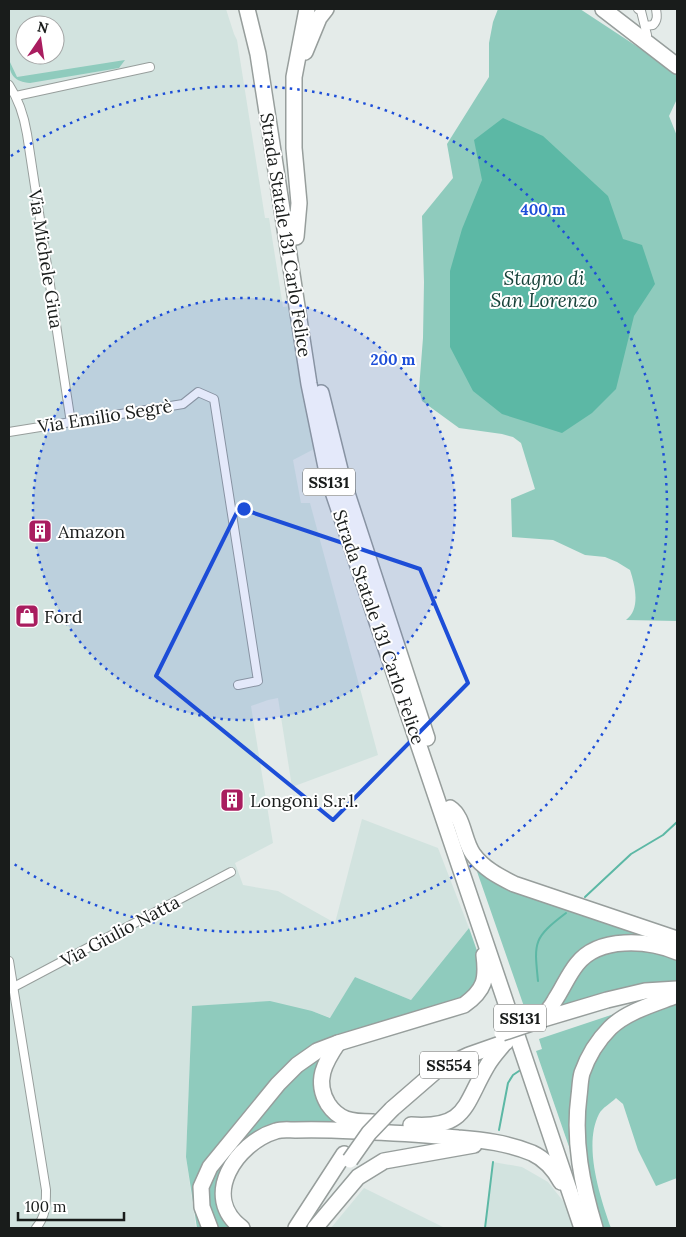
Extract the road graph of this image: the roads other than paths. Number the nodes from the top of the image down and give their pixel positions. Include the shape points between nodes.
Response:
1 (242, 9) edge
2 (247, 9) edge
3 (258, 9) edge
4 (307, 9) edge
5 (326, 9) edge
6 (595, 9) edge
7 (603, 9) edge
8 (612, 9) edge
9 (638, 9) edge
10 (656, 9) edge
11 (628, 29) junction
12 (646, 30) junction
13 (677, 57) edge
14 (150, 66) dead end
15 (677, 66) edge
16 (9, 85) edge
17 (295, 92) junction
18 (16, 96) junction
19 (281, 212) junction
20 (296, 237) junction
21 (71, 422) junction
22 (9, 432) edge
23 (238, 685) dead end
24 (450, 808) junction
25 (231, 872) dead end
26 (481, 928) junction
27 (677, 939) edge
28 (677, 952) edge
29 (9, 961) edge
30 (11, 988) edge
31 (676, 994) edge
32 (542, 1024) junction
33 (508, 1037) junction
34 (338, 1043) junction
35 (495, 1141) junction
36 (306, 1222) edge
37 (36, 1228) edge
38 (210, 1228) edge
39 (242, 1228) edge
40 (290, 1228) edge
41 (296, 1228) edge
42 (315, 1228) edge
43 (577, 1228) edge
44 (582, 1228) edge
45 (590, 1228) edge
46 (595, 1228) edge

1 - 19 highway via 270,172
2 - 19 highway, Strada Statale 131 Carlo Felice / SS131 via 258,54
3 - 20 highway, Strada Statale 131 Carlo Felice / SS131
4 - 17 highway via 294,77
5 - 17 highway via 308,42
6 - 11 highway
7 - 11 highway
8 - 12 highway
9 - 12 street
10 - 12 street via 656,22
11 - 15 highway
12 - 13 highway
14 - 18 street
16 - 18 street, Via Michele Giua
17 - 20 highway via 294,148 299,203
18 - 21 street, Via Michele Giua via 27,134
19 - 26 highway, Strada Statale 131 Carlo Felice / SS131 via 328,477
20 - 24 highway, Strada Statale 131 Carlo Felice / SS131 via 322,397 342,478
21 - 22 street, Via Emilio Segrè
21 - 23 street, Via Emilio Segrè via 183,404 198,392 214,399 258,681
24 - 27 highway via 456,812 472,853 493,873 514,884
24 - 45 highway, Strada Statale 131 Carlo Felice / SS131
25 - 30 street, Via Giulio Natta
26 - 34 highway via 486,972 477,996 464,1005
26 - 44 highway, Strada Statale 131 Carlo Felice / SS131
28 - 32 highway via 639,944 616,944 593,950 578,962
29 - 30 street
30 - 37 street via 46,1190 47,1208
31 - 32 highway, SS554 via 645,991 607,1000
31 - 46 highway via 638,1010 611,1027 594,1047 582,1074 577,1109 580,1161 584,1193
32 - 33 highway, SS554, bridge
33 - 34 highway via 486,1066 463,1112 444,1123 422,1126 358,1121 344,1118 332,1110 324,1097 322,1072
33 - 36 highway, SS554, bridge via 437,1070 388,1107 347,1157
34 - 38 highway via 317,1051 297,1065 210,1167 201,1187 202,1207
35 - 39 highway via 316,1129 277,1130 253,1144 236,1159 227,1173 222,1189 225,1209 235,1224
35 - 42 highway via 384,1162 358,1177
35 - 43 highway via 532,1153 555,1171
36 - 40 highway
36 - 41 highway, SS554

